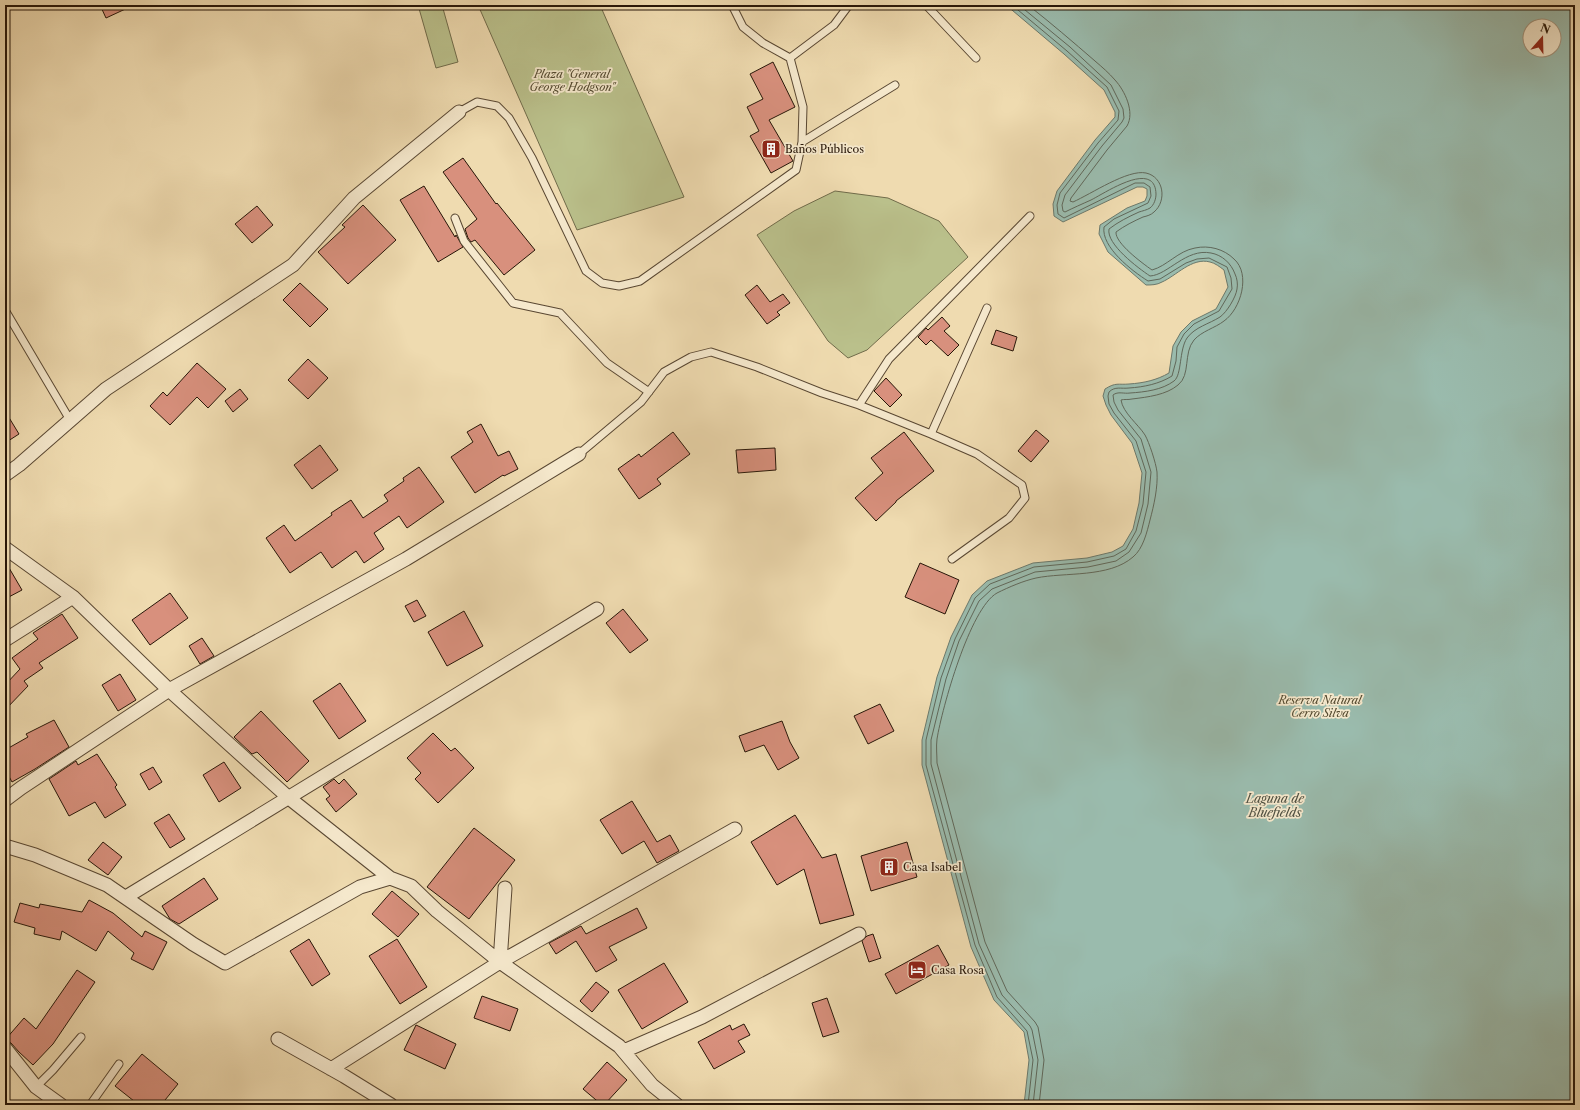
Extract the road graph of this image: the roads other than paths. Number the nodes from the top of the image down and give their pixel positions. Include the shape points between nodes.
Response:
1 (732, 5) edge
2 (849, 5) edge
3 (926, 5) edge
4 (790, 58) junction
5 (976, 58) dead end
6 (895, 85) dead end
7 (459, 112) joint
8 (802, 142) junction
9 (1030, 216) dead end
10 (455, 218) dead end
11 (987, 308) dead end
12 (5, 310) edge
13 (649, 392) junction
14 (859, 406) junction
15 (70, 420) junction
16 (931, 434) junction
17 (579, 454) joint
18 (5, 475) edge
19 (5, 548) edge
20 (952, 559) dead end
21 (73, 597) junction
22 (597, 609) dead end
23 (5, 640) edge
24 (169, 690) junction
25 (289, 798) junction
26 (5, 800) edge
27 (735, 830) dead end
28 (5, 846) edge
29 (390, 878) junction
30 (505, 888) dead end
31 (126, 897) junction
32 (859, 934) dead end
33 (500, 962) junction
34 (80, 1037) dead end
35 (278, 1039) dead end
36 (5, 1048) edge
37 (624, 1051) junction
38 (119, 1064) dead end
39 (331, 1069) junction
40 (36, 1087) junction
41 (61, 1105) edge
42 (90, 1105) edge
43 (391, 1105) edge
44 (677, 1105) edge

1 - 4 lane via 743,27 763,43
2 - 4 lane via 834,26
3 - 5 lane
4 - 8 lane via 803,107
6 - 8 lane
7 - 8 lane via 477,102 497,106 509,118 532,158 586,271 602,284 619,286 640,281 796,170
7 - 15 street via 354,198 292,265 106,389
9 - 14 lane via 889,359
10 - 13 lane via 464,241 513,303 560,313 607,363
11 - 16 lane
12 - 15 lane
13 - 14 lane via 664,372 691,357 711,352
13 - 17 lane via 641,402
14 - 16 lane
15 - 18 street
16 - 20 lane via 977,454 1022,485 1025,498 1009,518
17 - 24 street via 406,559
19 - 21 street
21 - 23 street
21 - 24 street
22 - 25 street
24 - 25 street
24 - 26 street
25 - 29 street
25 - 31 street
27 - 33 street
28 - 31 street via 52,861 108,885
29 - 31 street via 360,887 225,963
29 - 33 street via 411,886 437,911
30 - 33 street
32 - 37 street via 702,1017
33 - 37 street
33 - 39 street
34 - 40 lane
35 - 39 street
36 - 40 street
37 - 44 street via 652,1085
38 - 42 lane
39 - 43 street
40 - 41 street

